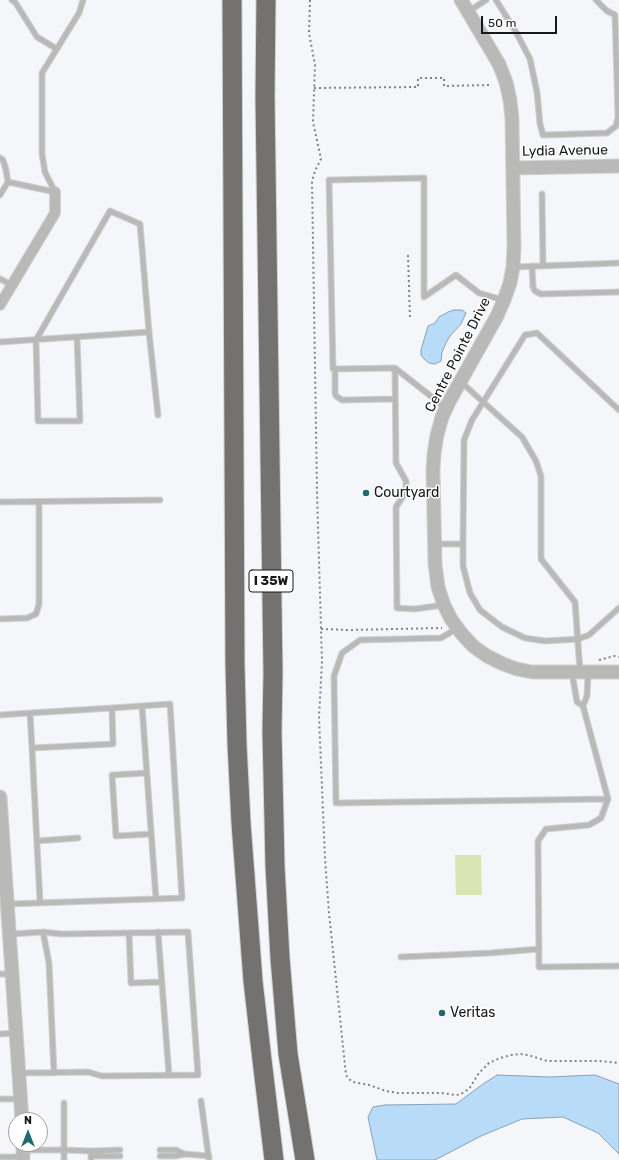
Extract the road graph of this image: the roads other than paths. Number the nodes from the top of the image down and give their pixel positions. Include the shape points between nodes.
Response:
1 (12, 0) edge
2 (83, 0) edge
3 (232, 0) edge
4 (266, 0) edge
5 (462, 0) edge
6 (486, 0) edge
7 (496, 0) edge
8 (596, 0) edge
9 (468, 12) junction
10 (57, 49) junction
11 (0, 158) edge
12 (619, 166) edge
13 (512, 168) junction
14 (8, 182) junction
15 (55, 192) junction
16 (542, 194) dead end
17 (0, 195) edge
18 (619, 263) edge
19 (532, 266) junction
20 (543, 266) junction
21 (513, 267) junction
22 (0, 279) edge
23 (12, 285) junction
24 (619, 292) edge
25 (504, 300) junction
26 (1, 302) edge
27 (149, 332) junction
28 (77, 337) junction
29 (36, 340) junction
30 (0, 342) edge
31 (395, 368) junction
32 (335, 369) junction
33 (460, 382) junction
34 (395, 399) junction
35 (484, 402) junction
36 (447, 408) junction
37 (619, 410) edge
38 (158, 415) dead end
39 (160, 500) dead end
40 (0, 502) edge
41 (39, 502) junction
42 (434, 544) junction
43 (463, 544) junction
44 (444, 605) junction
45 (619, 608) edge
46 (0, 619) edge
47 (457, 629) junction
48 (578, 639) junction
49 (580, 669) junction
50 (619, 672) edge
51 (142, 706) junction
52 (583, 706) junction
53 (112, 708) junction
54 (30, 713) junction
55 (0, 715) edge
56 (32, 748) junction
57 (147, 773) junction
58 (0, 797) edge
59 (608, 798) junction
60 (0, 811) edge
61 (151, 834) junction
62 (78, 838) dead end
63 (37, 841) junction
64 (156, 899) junction
65 (5, 900) edge
66 (40, 902) junction
67 (43, 932) junction
68 (158, 932) junction
69 (129, 933) junction
70 (9, 934) junction
71 (539, 949) junction
72 (401, 957) dead end
73 (619, 966) edge
74 (6, 974) edge
75 (162, 982) junction
76 (16, 1033) junction
77 (0, 1034) edge
78 (19, 1073) junction
79 (54, 1073) junction
80 (169, 1075) junction
81 (0, 1099) edge
82 (20, 1099) junction
83 (201, 1101) dead end
84 (64, 1103) dead end
85 (21, 1112) edge
86 (64, 1150) junction
87 (23, 1153) edge
88 (120, 1153) dead end
89 (160, 1153) dead end
90 (91, 1155) edge
91 (0, 1157) edge
92 (185, 1157) edge
93 (209, 1158) edge
94 (64, 1160) edge
95 (274, 1160) edge
96 (305, 1160) edge

1 - 10 lane via 37,37
2 - 10 lane via 79,13
3 - 95 highway, I 35W via 237,728 253,973
4 - 96 highway, I 35W via 274,850 288,1054
5 - 9 street, Centre Pointe Drive
6 - 9 lane
7 - 8 lane via 530,59 543,135 607,133 616,126 618,117 615,15
9 - 13 street, Centre Pointe Drive via 499,64 506,82 512,119
10 - 15 lane via 42,73 42,154 45,172
11 - 14 lane via 3,160
12 - 13 street, Lydia Avenue
13 - 21 street, Centre Pointe Drive
14 - 15 lane
14 - 17 lane
15 - 23 street via 55,213
16 - 20 lane
18 - 20 lane
19 - 20 lane
19 - 21 lane
19 - 24 lane via 532,286 541,294
21 - 25 street, Centre Pointe Drive
22 - 23 lane
23 - 26 street
25 - 32 lane via 480,293 456,275 424,297 424,178 329,180
25 - 33 street, Centre Pointe Drive
27 - 28 lane
27 - 29 lane via 140,224 110,211
27 - 38 lane
28 - 29 lane
28 - 29 lane via 80,421 38,421
29 - 30 lane
31 - 32 lane
31 - 34 lane
31 - 36 lane
32 - 34 lane via 335,393 342,400
33 - 35 lane
33 - 36 street, Centre Pointe Drive
34 - 44 lane via 396,463 406,481 406,490 396,507 397,608 415,609
35 - 37 lane via 525,335 537,333
35 - 43 lane via 472,420 464,440
35 - 48 lane via 522,437 536,462 541,476 541,559 575,602
36 - 42 street, Centre Pointe Drive via 442,417 434,454
39 - 41 lane
40 - 41 lane
41 - 46 lane via 39,604 36,614 27,618
42 - 43 lane
42 - 44 street, Centre Pointe Drive via 435,570
43 - 48 lane via 463,566 470,593 480,610 502,627 524,638 545,642
44 - 47 street, Centre Pointe Drive
45 - 48 lane via 589,635
47 - 49 street, Centre Pointe Drive via 487,656 517,669 532,672
47 - 59 lane via 441,638 360,640 342,653 334,676 336,803
48 - 49 lane
49 - 50 street, Centre Pointe Drive
49 - 52 lane via 587,696
49 - 52 lane via 577,702
51 - 53 lane
51 - 57 lane
51 - 64 lane via 170,704 182,898
52 - 59 lane
53 - 54 lane
53 - 56 lane via 113,744
54 - 55 lane
54 - 56 lane
56 - 63 lane
57 - 61 lane
57 - 61 lane via 112,775 114,836
58 - 60 street
59 - 71 lane via 601,818 589,825 546,829 538,841
60 - 65 street
61 - 64 lane
62 - 63 lane
63 - 66 lane
64 - 66 lane
65 - 66 lane
65 - 70 street
67 - 69 lane
67 - 70 lane
67 - 79 lane via 49,963
68 - 69 lane
68 - 75 lane
68 - 80 lane via 188,932 198,1075
69 - 75 lane via 131,983
70 - 74 street
71 - 72 lane
71 - 73 lane via 539,967
74 - 76 street
75 - 80 lane
76 - 77 lane
76 - 78 street
78 - 79 lane
78 - 82 street
79 - 80 lane via 88,1072 102,1076
81 - 82 lane
82 - 85 street
83 - 93 lane
84 - 86 lane
86 - 87 lane
86 - 90 lane
86 - 94 lane
87 - 91 lane
88 - 90 lane
89 - 92 lane via 176,1150
92 - 93 lane

